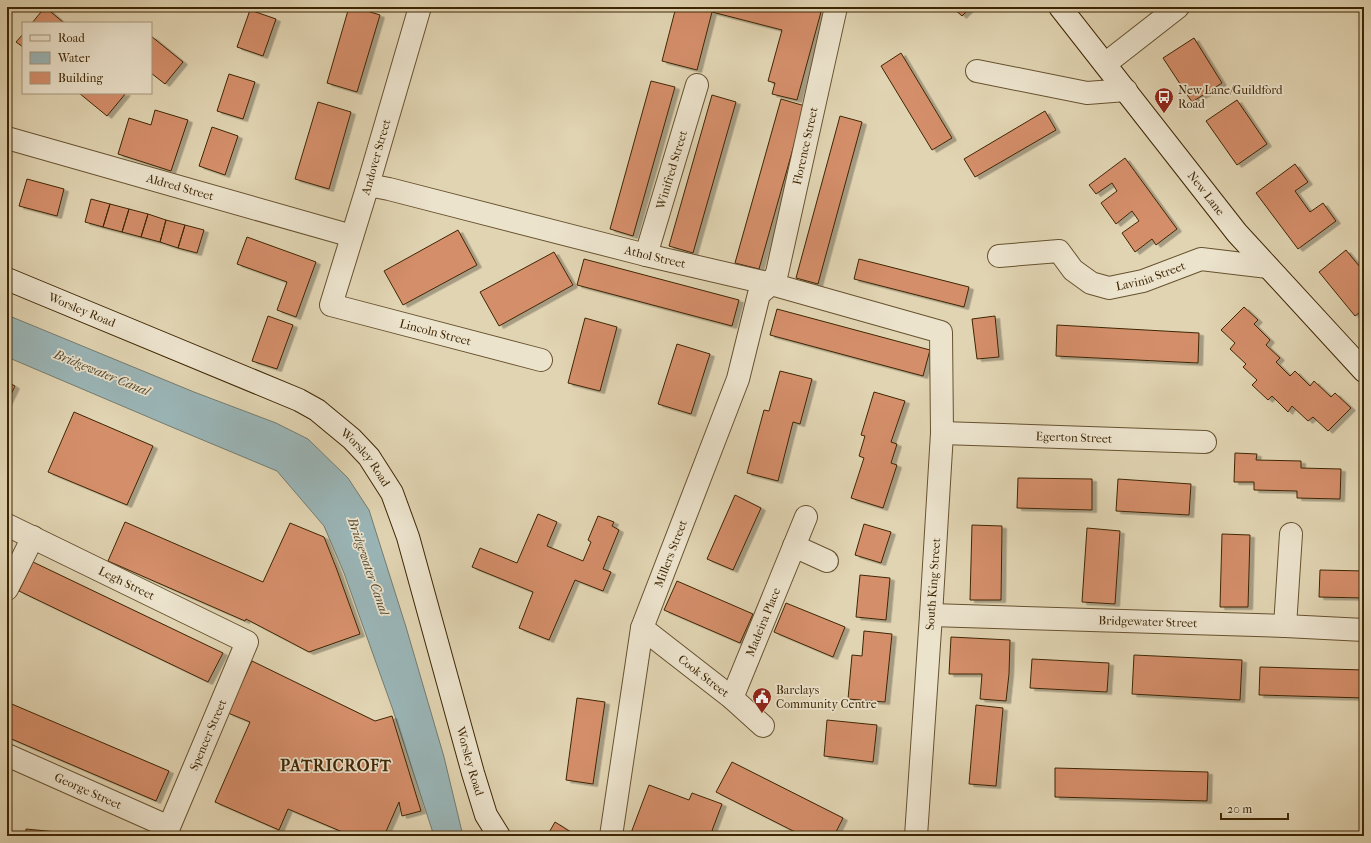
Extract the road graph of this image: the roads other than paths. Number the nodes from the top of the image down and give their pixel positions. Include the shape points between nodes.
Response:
1 (420, 7) edge
2 (836, 7) edge
3 (1060, 7) edge
4 (1178, 7) edge
5 (1105, 64) junction
6 (977, 71) dead end
7 (697, 85) dead end
8 (1126, 90) junction
9 (7, 138) edge
10 (368, 185) junction
11 (352, 236) junction
12 (646, 255) junction
13 (999, 256) dead end
14 (1268, 267) junction
15 (7, 279) edge
16 (771, 284) junction
17 (330, 305) joint
18 (941, 332) joint
19 (540, 360) dead end
20 (1364, 371) edge
21 (942, 433) junction
22 (1205, 442) dead end
23 (806, 517) dead end
24 (7, 525) edge
25 (1291, 534) dead end
26 (33, 537) junction
27 (794, 546) junction
28 (827, 561) dead end
29 (7, 589) edge
30 (931, 615) junction
31 (1285, 626) junction
32 (642, 628) junction
33 (1364, 630) edge
34 (247, 642) joint
35 (732, 698) junction
36 (763, 726) dead end
37 (7, 755) edge
38 (168, 827) joint
39 (499, 836) edge
40 (611, 836) edge
41 (916, 836) edge

1 - 10 street, Andover Street
2 - 16 street, Florence Street via 777,273
3 - 5 street, New Lane
4 - 5 street
5 - 8 street, New Lane
6 - 8 street via 1087,93
7 - 12 street, Winifred Street
8 - 14 street, New Lane via 1237,233
9 - 11 street, Aldred Street
10 - 11 street, Andover Street
10 - 12 street, Athol Street
11 - 17 street, Andover Street
12 - 16 street, Athol Street
13 - 14 street, Lavinia Street via 1059,250 1073,270 1090,283 1109,288 1143,281 1201,259
14 - 20 street, New Lane
15 - 39 street, Worsley Road via 300,400 317,410 369,457 392,493 408,537 473,773 486,815
16 - 18 street, Athol Street
16 - 32 street, Millers Street via 759,294 738,379
17 - 19 street, Lincoln Street
18 - 21 street, South King Street
21 - 22 street, Egerton Street
21 - 30 street, South King Street
23 - 27 street, Madeira Place
24 - 26 street, Legh Street
25 - 31 street
26 - 29 street
26 - 34 street, Legh Street
27 - 28 street
27 - 35 street, Madeira Place
30 - 31 street, Bridgewater Street
30 - 41 street, South King Street
31 - 33 street, Bridgewater Street
32 - 35 street, Cook Street
32 - 40 street, Millers Street
34 - 38 street, Spencer Street
35 - 36 street, Cook Street
37 - 38 street, George Street

